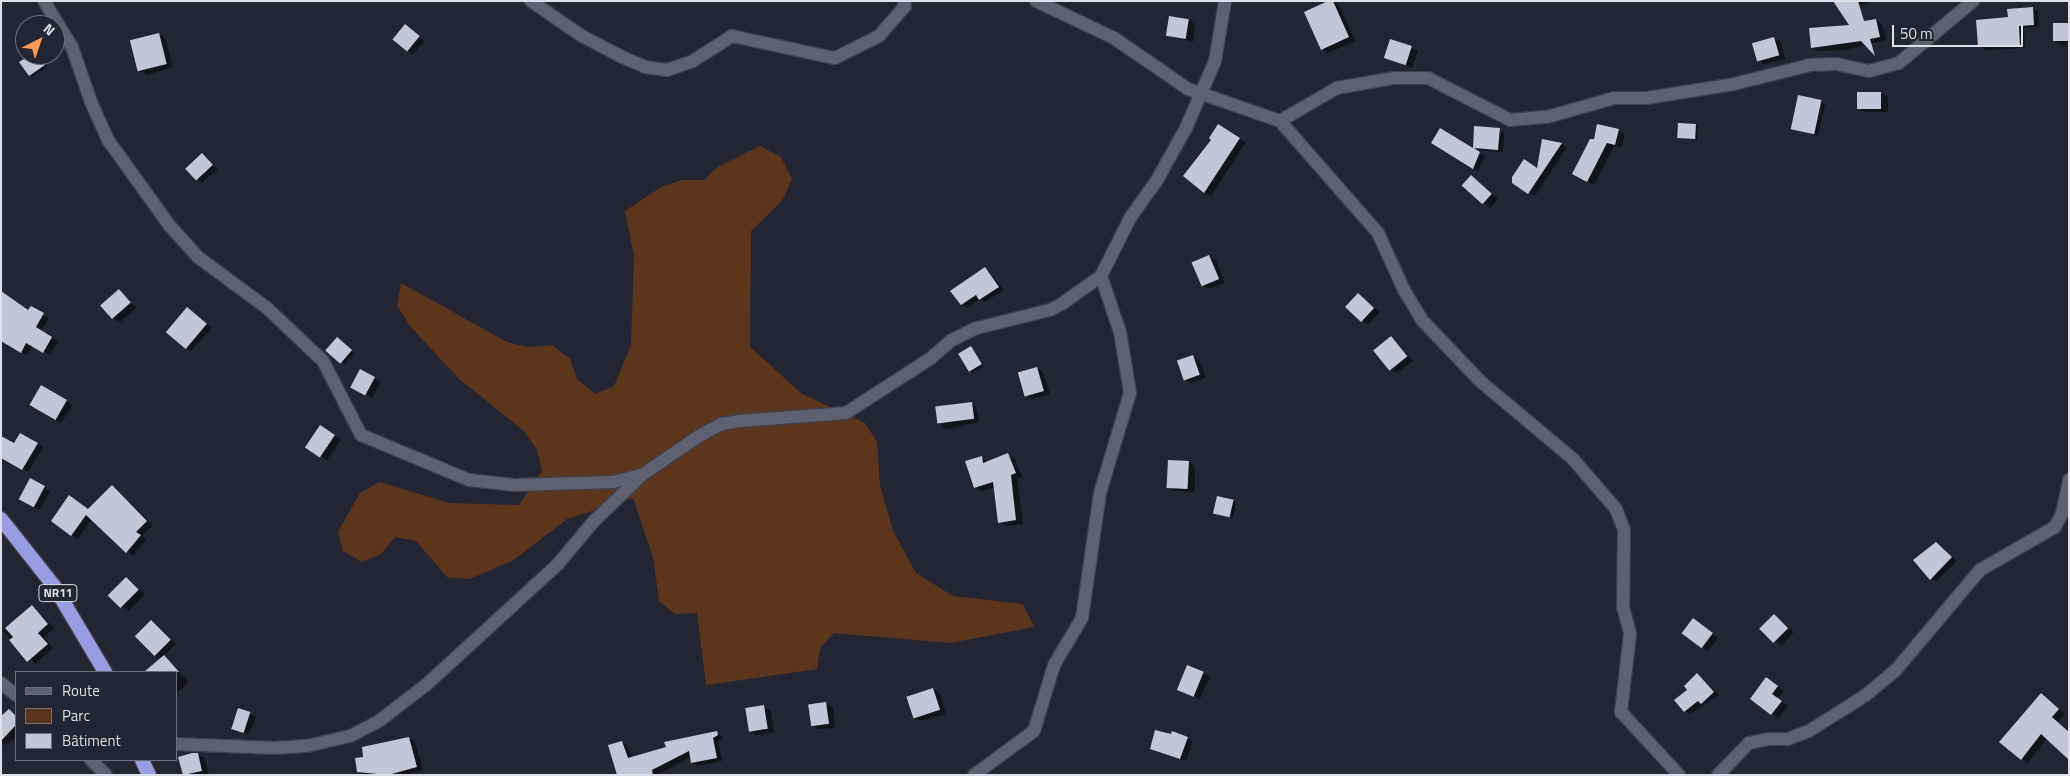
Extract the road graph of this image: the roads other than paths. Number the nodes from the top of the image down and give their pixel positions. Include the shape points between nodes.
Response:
1 (44, 1) edge
2 (531, 1) edge
3 (904, 1) edge
4 (1036, 1) edge
5 (1225, 1) edge
6 (1973, 1) edge
7 (1202, 94) junction
8 (1280, 121) junction
9 (1101, 276) junction
10 (642, 475) junction
11 (2069, 480) edge
12 (1, 519) edge
13 (104, 671) edge
14 (1, 683) edge
15 (15, 694) edge
16 (178, 744) edge
17 (91, 761) edge
18 (142, 761) edge
19 (106, 775) edge
20 (149, 775) edge
21 (974, 775) edge
22 (1679, 775) edge
23 (1718, 775) edge

1 - 10 street via 72,47 108,140 169,225 198,257 267,308 323,361 361,435 469,480 515,486 614,482
2 - 3 street via 582,36 622,57 645,67 667,70 693,62 732,36 835,58 879,36 905,6
4 - 7 street via 1114,38 1155,68
5 - 7 street via 1215,61
6 - 8 street via 1899,63 1868,71 1836,64 1810,65 1734,84 1648,98 1614,98 1546,117 1510,120 1428,78 1394,78 1337,88
7 - 8 street
7 - 9 street via 1171,156 1130,218
8 - 22 street via 1362,210 1378,232 1404,290 1422,320 1480,381 1573,459 1616,509 1624,530 1623,607 1630,634 1621,712
9 - 10 street via 1050,310 977,328 952,340 932,358 846,413 813,417 781,415 722,424 670,454
9 - 21 street via 1120,332 1130,393 1125,419 1100,493 1082,618 1054,665 1034,730
10 - 16 street via 539,582 426,685 379,721 350,736 307,746
11 - 23 street via 2062,514 2055,527 1980,570 1895,671 1866,696 1809,731 1788,739 1768,738 1749,743
12 - 13 highway, NR11 via 54,586
14 - 15 street
17 - 19 street
18 - 20 highway

